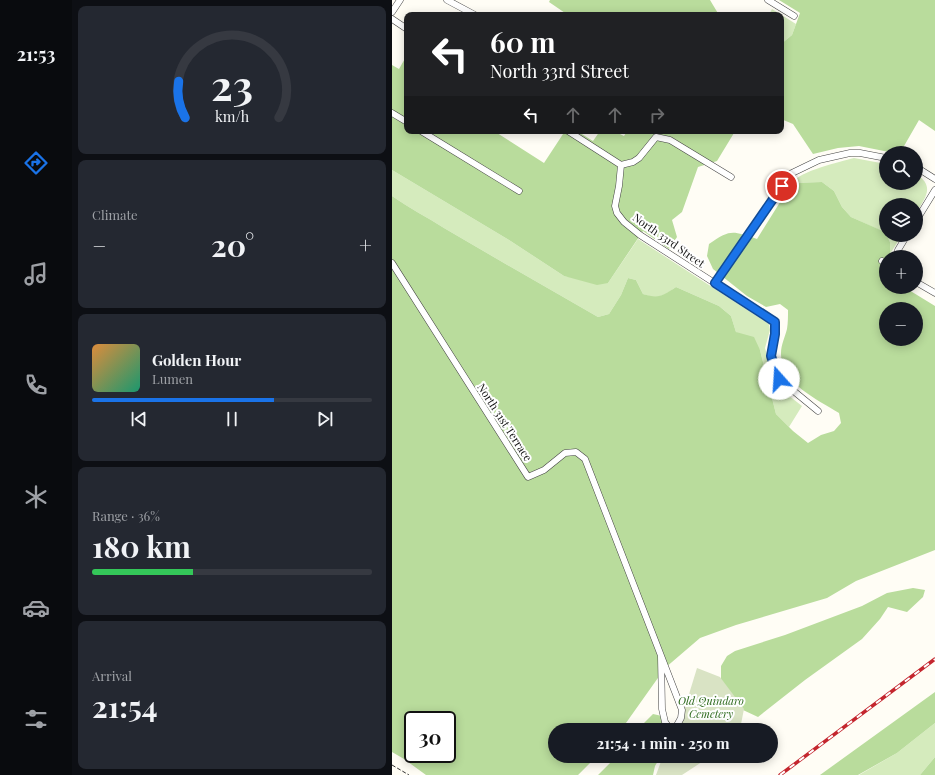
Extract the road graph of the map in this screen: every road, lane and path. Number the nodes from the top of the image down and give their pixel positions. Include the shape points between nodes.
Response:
1 (400, 0) edge
2 (448, 0) edge
3 (768, 0) edge
4 (392, 12) edge
5 (470, 12) edge
6 (794, 16) dead end
7 (392, 19) edge
8 (404, 27) edge
9 (392, 113) edge
10 (404, 120) edge
11 (426, 134) edge
12 (573, 134) edge
13 (879, 157) edge
14 (621, 165) junction
15 (923, 171) edge
16 (731, 177) dead end
17 (935, 179) edge
18 (935, 190) edge
19 (519, 191) dead end
20 (923, 210) edge
21 (392, 263) edge
22 (715, 283) junction
23 (923, 286) edge
24 (935, 293) edge
25 (818, 411) dead end
26 (661, 657) junction
27 (392, 766) edge
28 (409, 775) edge

1 - 4 street
2 - 5 street
3 - 6 street
7 - 8 street
9 - 10 street
11 - 19 street
12 - 14 street
13 - 22 street via 850,152 819,160 790,174
14 - 16 street via 639,158 656,137 670,140
14 - 22 street, North 33rd Street via 620,186 615,206 624,222
15 - 17 street
18 - 20 street
21 - 26 street, North 31st Terrace via 528,477 544,470 565,453 576,452 585,459
22 - 25 street, North 33rd Street via 775,322 771,356 779,379
23 - 24 street
26 - 26 street, North 31st Terrace via 682,710 676,727 670,729 665,722 662,709
27 - 28 path

